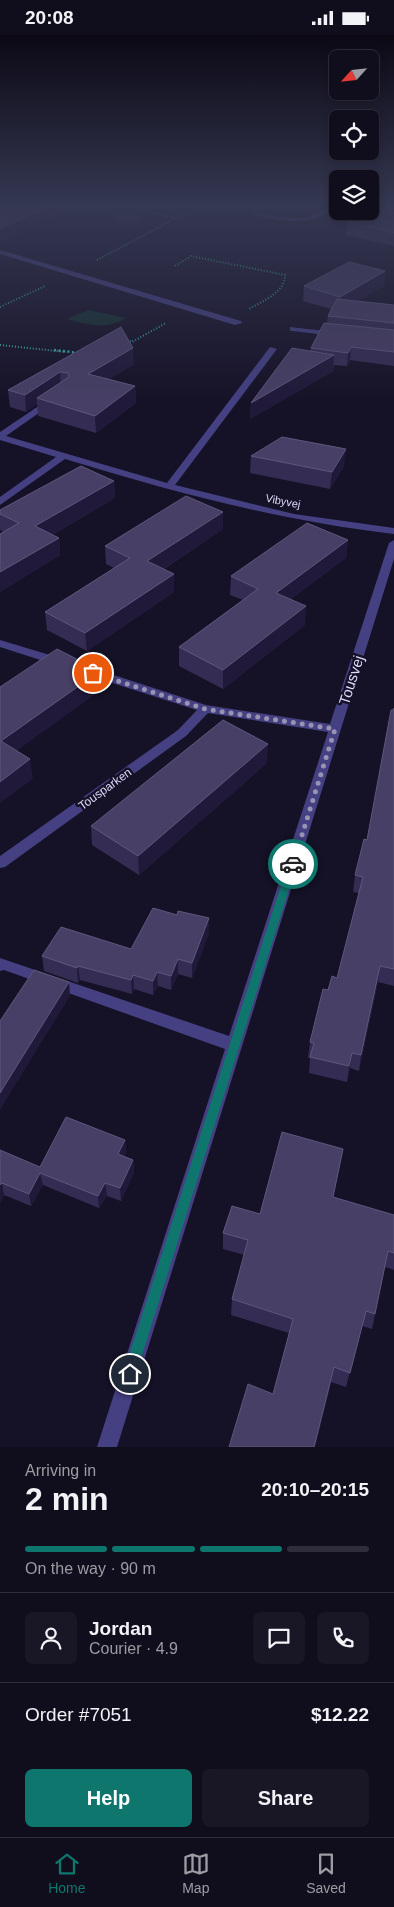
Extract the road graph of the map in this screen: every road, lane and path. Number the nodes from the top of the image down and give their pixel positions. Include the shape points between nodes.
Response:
1 (66, 273) edge
2 (275, 273) edge
3 (70, 274) junction
4 (0, 307) edge
5 (190, 309) junction
6 (229, 321) junction
7 (238, 323) dead end
8 (294, 329) dead end
9 (339, 334) edge
10 (120, 344) edge
11 (0, 345) edge
12 (273, 349) dead end
13 (82, 353) edge
14 (57, 397) edge
15 (0, 437) edge
16 (63, 456) junction
17 (169, 487) junction
18 (0, 502) edge
19 (394, 531) edge
20 (394, 543) edge
21 (0, 643) edge
22 (205, 709) junction
23 (335, 729) junction
24 (0, 863) edge
25 (0, 965) edge
26 (235, 1045) junction
27 (107, 1447) edge

1 - 3 street
2 - 6 path via 285,275 285,281 276,293
3 - 4 path
3 - 5 street
5 - 6 street
5 - 10 path via 132,342 126,340
6 - 7 street
8 - 9 street
11 - 13 path
12 - 17 street
14 - 15 street
15 - 16 street, Vibyvej
16 - 17 street, Vibyvej
16 - 18 street
17 - 19 street, Vibyvej via 323,521
20 - 23 street, Tousvej
21 - 22 street
22 - 23 street
22 - 24 street, Tousparken via 182,733
23 - 26 street, Tousvej
25 - 26 street via 2,963
26 - 27 street, Tousvej

